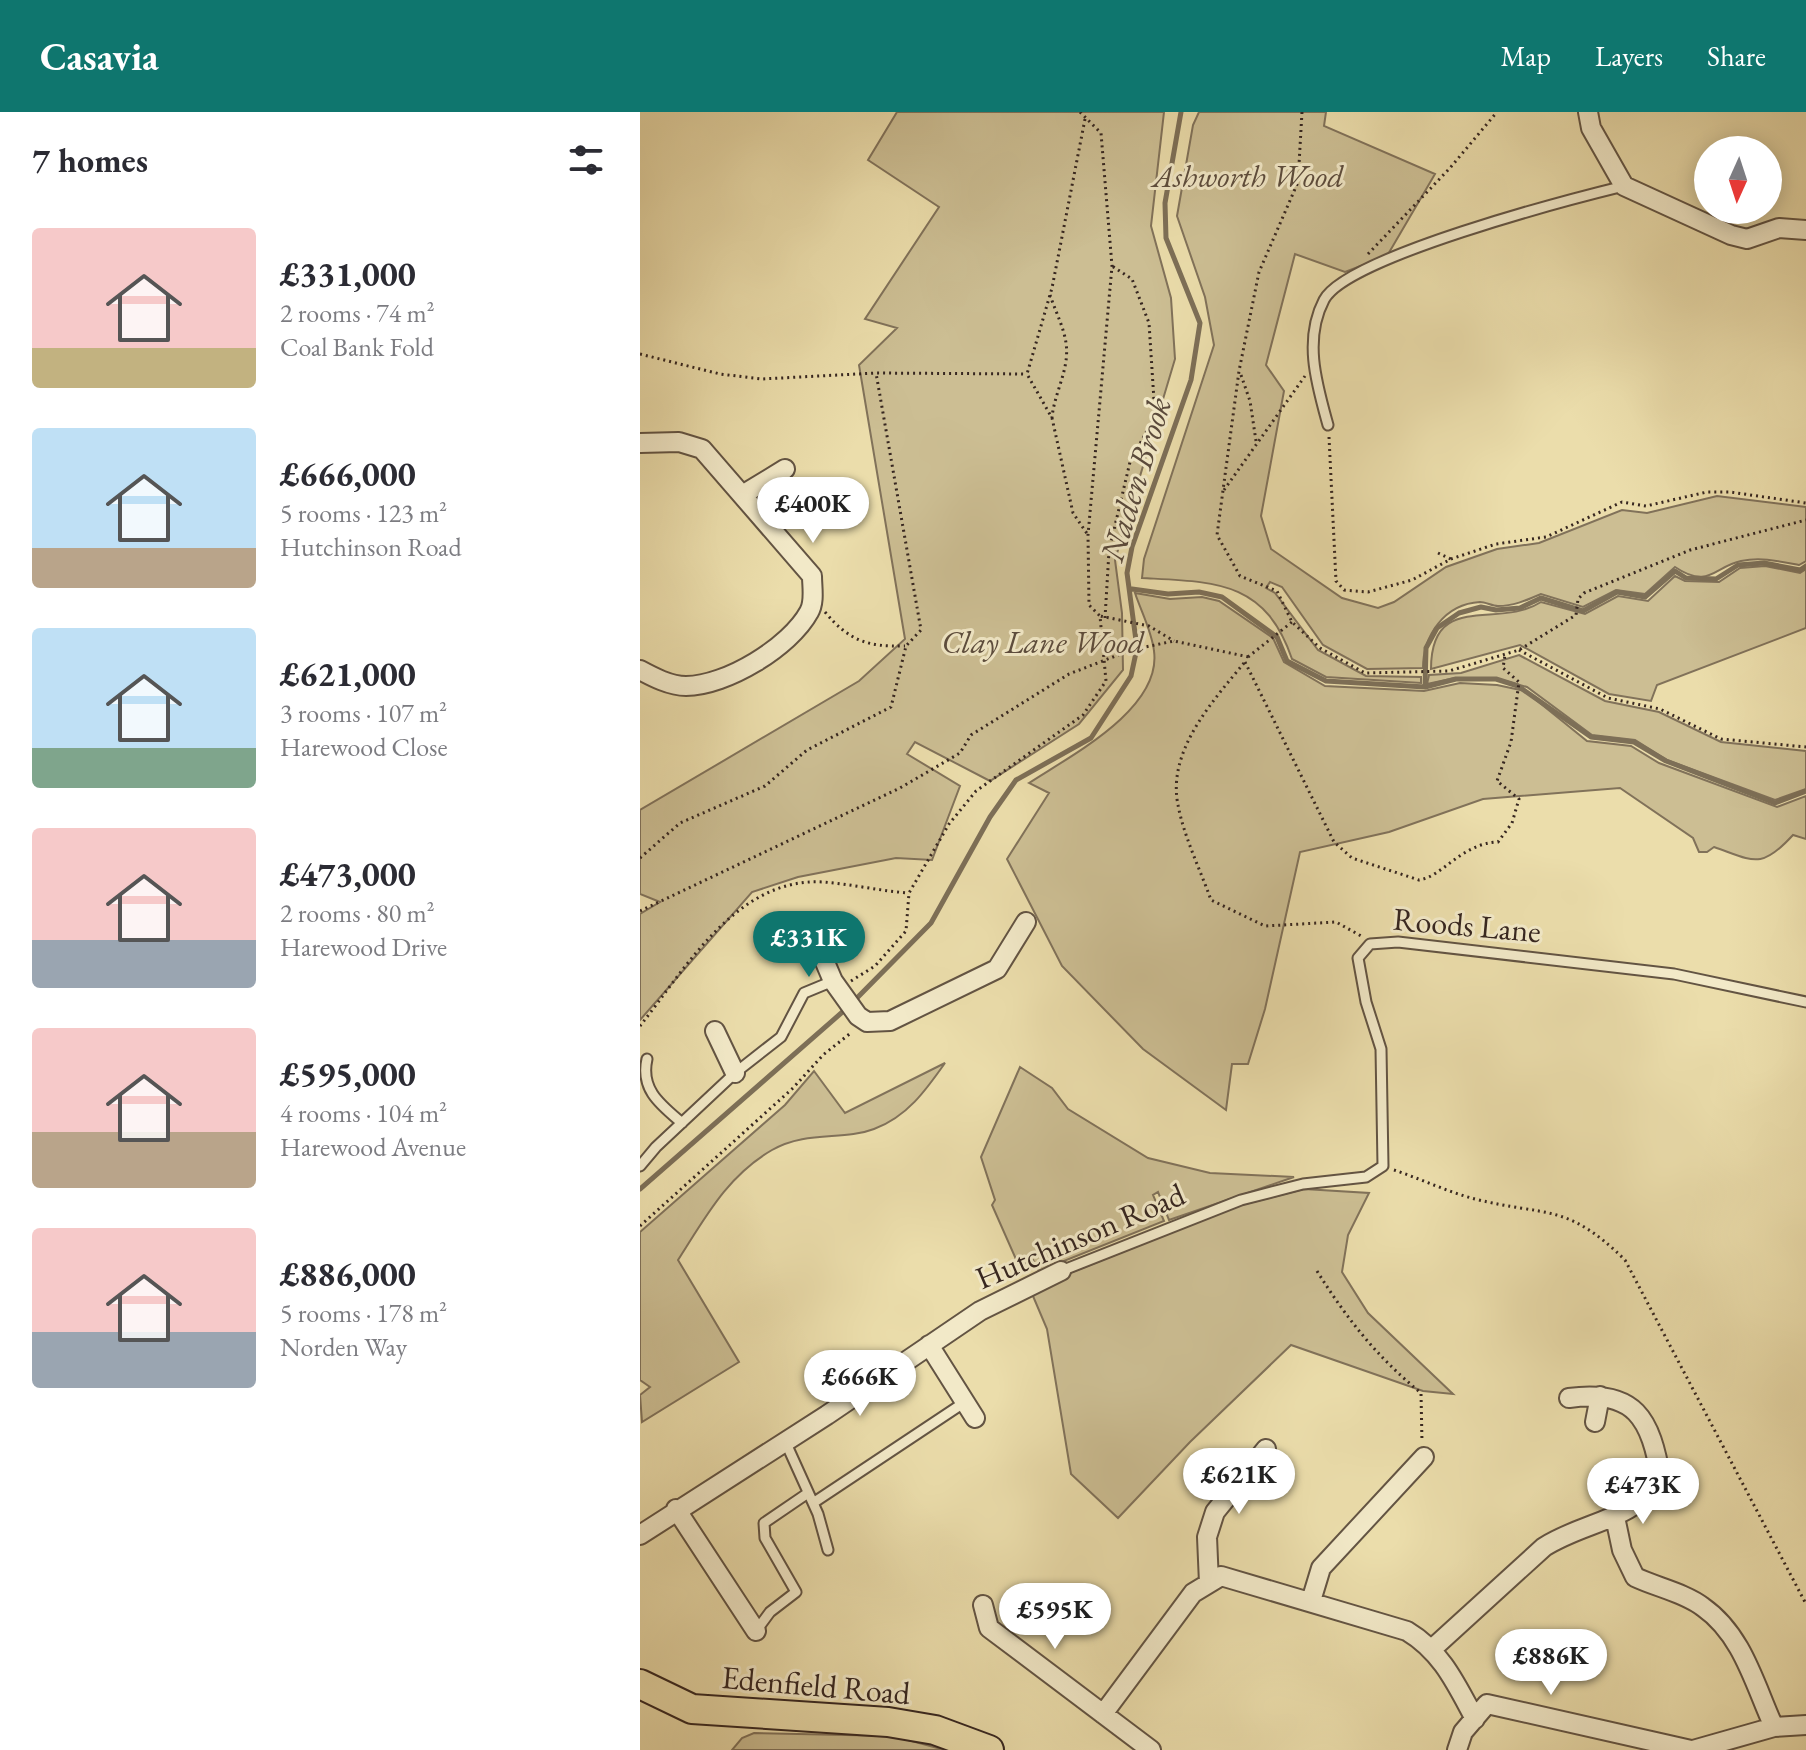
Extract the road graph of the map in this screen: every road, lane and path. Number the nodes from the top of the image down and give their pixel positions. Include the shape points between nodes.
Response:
1 (1080, 112) edge
2 (1302, 112) edge
3 (1497, 112) edge
4 (1588, 112) edge
5 (1085, 119) junction
6 (1624, 186) junction
7 (1806, 230) edge
8 (1112, 266) junction
9 (1347, 277) junction
10 (1050, 295) junction
11 (640, 354) edge
12 (1313, 367) junction
13 (1239, 371) junction
14 (876, 373) junction
15 (1027, 374) junction
16 (1052, 418) junction
17 (1328, 425) joint
18 (640, 443) edge
19 (1256, 443) junction
20 (785, 469) dead end
21 (1222, 493) junction
22 (744, 494) junction
23 (1806, 503) edge
24 (1806, 520) edge
25 (1088, 535) junction
26 (1438, 553) dead end
27 (1451, 559) junction
28 (812, 603) junction
29 (1102, 617) junction
30 (1290, 623) junction
31 (1174, 641) junction
32 (906, 646) junction
33 (1519, 650) junction
34 (1505, 654) junction
35 (1249, 657) junction
36 (1103, 660) junction
37 (1245, 662) junction
38 (648, 674) edge
39 (640, 693) edge
40 (1806, 747) edge
41 (640, 858) edge
42 (909, 893) junction
43 (640, 911) edge
44 (1026, 922) dead end
45 (813, 934) dead end
46 (1370, 944) junction
47 (839, 990) junction
48 (1806, 1002) edge
49 (862, 1019) junction
50 (640, 1026) edge
51 (715, 1031) dead end
52 (647, 1059) dead end
53 (735, 1073) junction
54 (682, 1123) junction
55 (640, 1166) edge
56 (1383, 1166) junction
57 (640, 1226) edge
58 (1061, 1271) joint
59 (1317, 1271) dead end
60 (929, 1345) junction
61 (1600, 1396) junction
62 (1569, 1398) dead end
63 (970, 1410) joint
64 (1595, 1422) dead end
65 (785, 1441) junction
66 (1266, 1449) dead end
67 (1420, 1468) joint
68 (1244, 1476) junction
69 (1260, 1489) dead end
70 (808, 1493) junction
71 (813, 1503) junction
72 (676, 1509) junction
73 (1615, 1517) junction
74 (640, 1535) edge
75 (828, 1550) dead end
76 (1209, 1583) junction
77 (1311, 1601) junction
78 (1806, 1604) edge
79 (983, 1605) dead end
80 (756, 1631) joint
81 (1432, 1649) junction
82 (640, 1684) edge
83 (1103, 1714) junction
84 (1475, 1719) junction
85 (1806, 1725) edge
86 (1774, 1727) junction
87 (1605, 1741) edge
88 (989, 1750) edge
89 (1151, 1750) edge
90 (1457, 1750) edge
91 (1692, 1750) edge

1 - 5 path
2 - 13 path via 1298,182 1259,272
3 - 9 path
4 - 6 street via 1591,128
5 - 8 path via 1101,133
5 - 10 path
6 - 7 street via 1747,239 1779,228
6 - 9 lane via 1551,203
8 - 25 path
8 - 29 path via 1132,279 1149,323 1155,416 1130,462 1109,551
9 - 12 lane via 1320,310
10 - 15 path
10 - 16 path via 1066,343
11 - 14 path via 762,379
12 - 17 lane
12 - 19 path
13 - 19 path
13 - 21 path
14 - 15 path
14 - 32 path via 921,630
15 - 16 path
16 - 25 path via 1073,513
17 - 27 path via 1336,581 1344,590 1368,592 1412,580
18 - 22 street via 702,449
19 - 21 path
20 - 22 street
21 - 30 path via 1217,535 1240,576 1277,591
22 - 28 street via 812,576
23 - 27 path via 1730,492 1646,506 1622,502 1546,537 1496,544
24 - 33 path via 1690,550 1584,593 1576,615
25 - 29 path via 1089,605
26 - 27 path
28 - 32 path via 856,642
28 - 38 street via 809,614 769,655 718,680 685,686
29 - 31 path via 1149,626
29 - 36 path
30 - 34 path via 1320,648 1365,673 1449,671
30 - 35 path
31 - 35 path
31 - 36 path
32 - 41 path via 891,707 807,750 765,786 680,823
33 - 34 path
33 - 40 path via 1608,698 1660,709 1721,739
34 - 37 path via 1503,668 1519,682 1511,742 1497,781 1519,799 1512,823 1498,842 1486,842 1448,861 1429,879 1419,880 1352,858 1334,842
35 - 37 path
36 - 42 path via 1106,681 1083,715 976,791 949,824
36 - 43 path via 1069,674 971,735 960,753 900,788
37 - 46 path via 1208,707 1181,754 1177,804 1211,900 1265,926 1336,922 1359,931
38 - 39 street
42 - 47 path via 906,931 875,966
42 - 50 path via 820,882 772,890 718,927
44 - 49 street via 997,969 890,1021
45 - 47 street
46 - 48 lane, Roods Lane via 1398,942 1578,961 1674,974
46 - 56 lane, Roods Lane via 1358,958 1381,1049
47 - 49 street
47 - 53 lane via 804,993 781,1037
49 - 57 path
51 - 53 street
52 - 54 lane via 641,1073 644,1088
53 - 54 lane
54 - 55 lane
56 - 58 lane, Hutchinson Road via 1366,1177 1303,1184 1241,1200
56 - 78 path via 1475,1199 1559,1213 1596,1231 1625,1260
58 - 60 street, Hutchinson Road via 980,1311
59 - 67 path via 1360,1336 1421,1393
60 - 63 street
60 - 65 street, Hutchinson Road
61 - 62 street
61 - 64 street
61 - 73 street via 1619,1398 1639,1414 1661,1480 1647,1499
63 - 71 lane
65 - 70 lane
65 - 72 street, Hutchinson Road
66 - 68 street
67 - 77 street via 1321,1568
68 - 69 street
68 - 76 street via 1215,1512 1207,1537
70 - 71 lane
70 - 80 lane via 764,1523 765,1538 796,1592
71 - 75 lane
72 - 74 street, Hutchinson Road
72 - 80 street
73 - 81 street via 1544,1547
73 - 86 street via 1635,1577 1702,1606 1729,1633 1754,1675
76 - 77 street via 1221,1576
76 - 83 street via 1193,1593
77 - 81 street via 1407,1631
79 - 83 street via 989,1628
81 - 84 street
82 - 88 main road, Edenfield Road via 692,1709 888,1722 935,1730
83 - 89 street
84 - 87 street via 1487,1704
84 - 90 street
85 - 86 street
86 - 91 street
87 - 91 street

